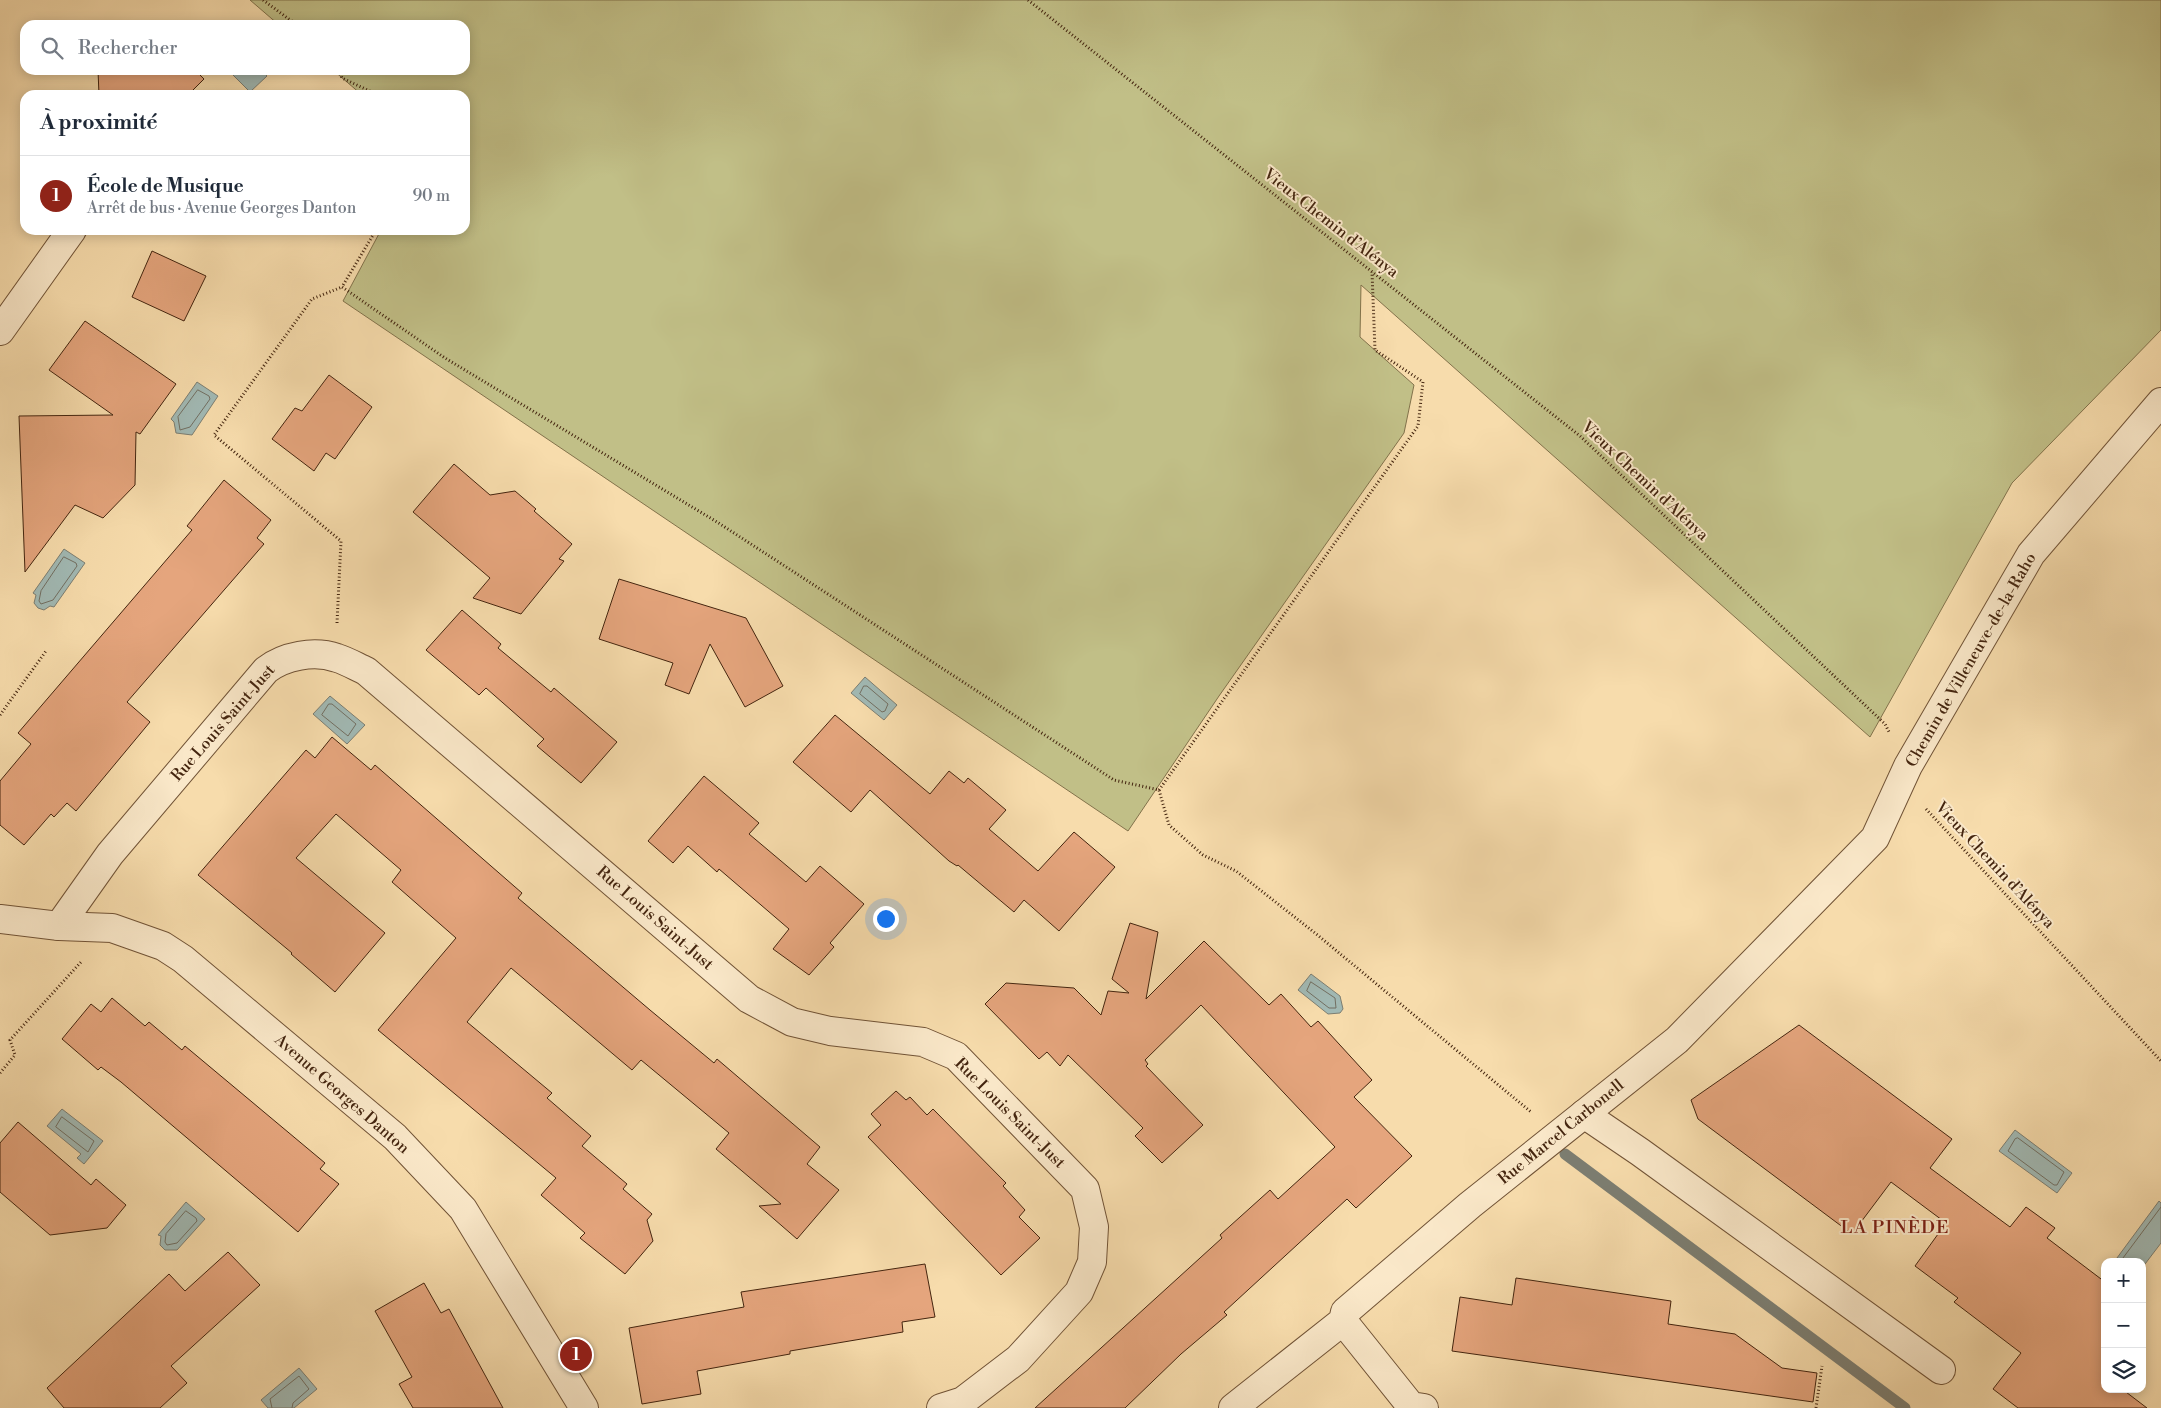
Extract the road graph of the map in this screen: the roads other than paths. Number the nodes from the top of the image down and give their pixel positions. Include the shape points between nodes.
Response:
1 (68, 235) edge
2 (0, 331) edge
3 (2161, 402) edge
4 (1875, 838) joint
5 (0, 919) edge
6 (59, 926) junction
7 (1584, 1114) junction
8 (1343, 1321) junction
9 (1941, 1370) dead end
10 (1415, 1407) edge
11 (584, 1408) edge
12 (941, 1408) edge
13 (1233, 1408) edge

1 - 2 street
3 - 4 street, Chemin de Villeneuve-de-la-Raho via 2032,554 1908,766
4 - 7 street, Rue Marcel Carbonell via 1678,1040
5 - 6 street, Avenue Georges Danton
6 - 11 street, Avenue Georges Danton via 112,928 162,946 183,959 395,1137 463,1209
6 - 12 street, Rue Louis Saint-Just via 110,854 266,670 278,661 303,655 336,657 366,671 749,999 792,1022 830,1031 923,1042 956,1056 1085,1189 1094,1236 1092,1262 1079,1292 1018,1359 964,1401
7 - 8 street, Rue Marcel Carbonell via 1470,1205 1345,1312
7 - 9 street
8 - 10 street
8 - 13 street, Rue Marcel Carbonell

